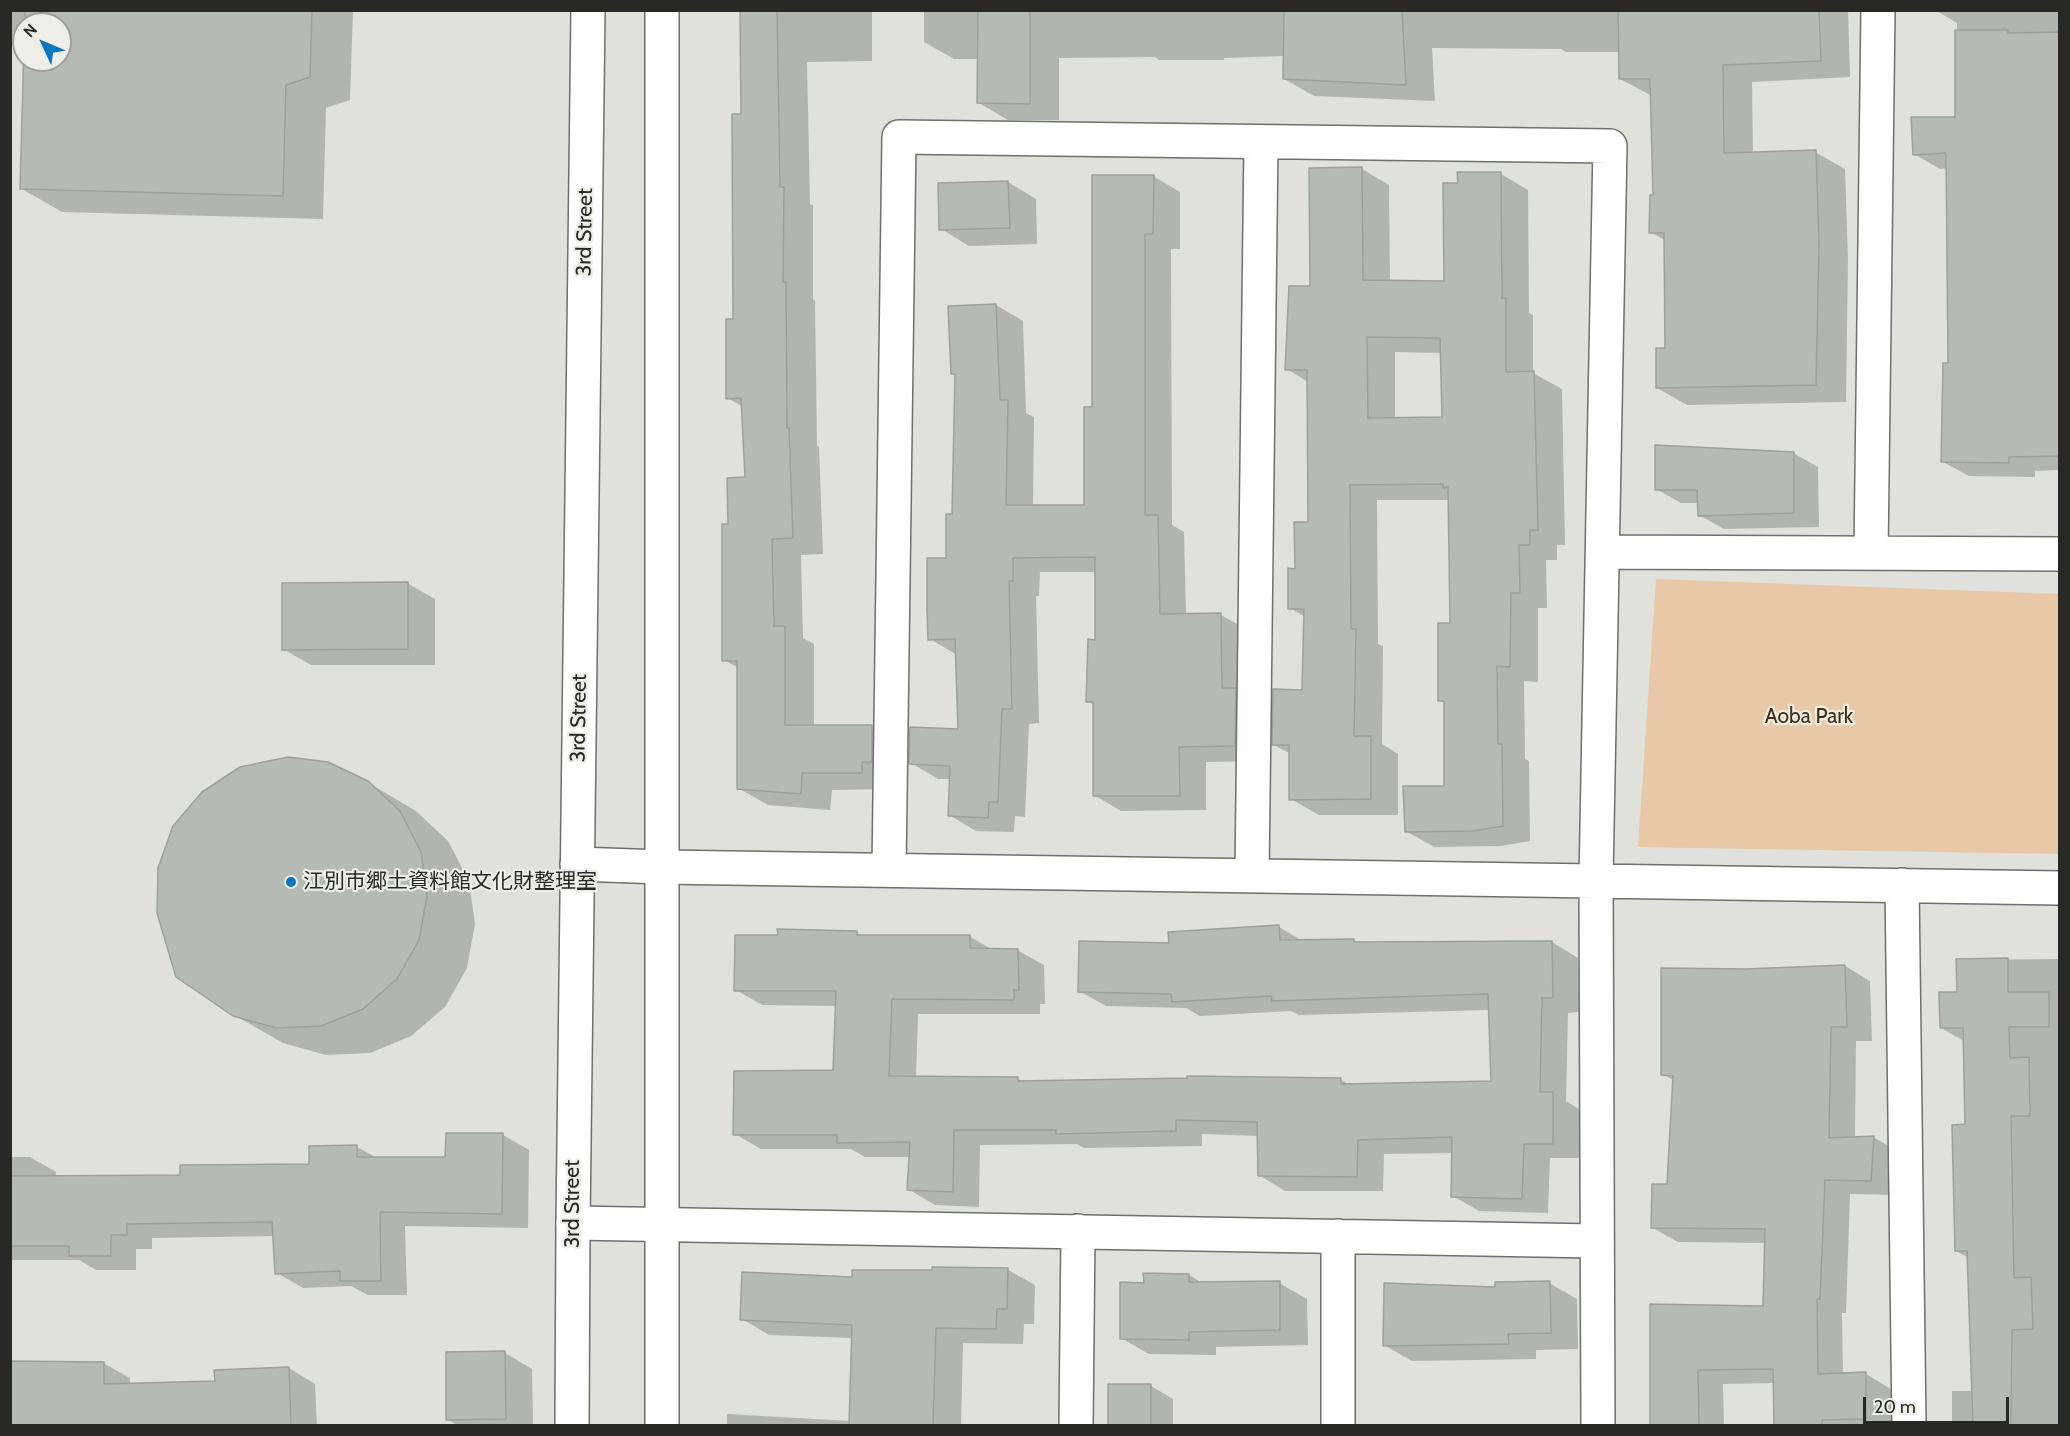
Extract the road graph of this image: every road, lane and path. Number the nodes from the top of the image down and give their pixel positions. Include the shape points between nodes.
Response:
1 (588, 10) edge
2 (662, 10) edge
3 (1878, 10) edge
4 (1261, 142) junction
5 (1603, 552) junction
6 (1870, 553) junction
7 (2060, 554) edge
8 (577, 864) junction
9 (662, 867) junction
10 (889, 870) junction
11 (1252, 876) junction
12 (1596, 880) junction
13 (1902, 885) junction
14 (2060, 888) edge
15 (573, 1223) junction
16 (662, 1224) junction
17 (1078, 1231) junction
18 (1338, 1236) junction
19 (1596, 1241) junction
20 (572, 1425) edge
21 (662, 1425) edge
22 (1076, 1425) edge
23 (1338, 1425) edge
24 (1598, 1425) edge
25 (1909, 1425) edge

1 - 8 street, 3rd Street
2 - 9 street
3 - 6 street
4 - 5 street via 1610,146
4 - 10 street via 899,137
4 - 11 street
5 - 6 street
5 - 12 street
6 - 7 street
8 - 9 street
8 - 15 street, 3rd Street
9 - 10 street
9 - 16 street
10 - 11 street
11 - 12 street
12 - 13 street
12 - 19 street
13 - 14 street
13 - 25 street
15 - 16 street
15 - 20 street, 3rd Street
16 - 17 street
16 - 21 street
17 - 18 street
17 - 22 street
18 - 19 street
18 - 23 street
19 - 24 street

